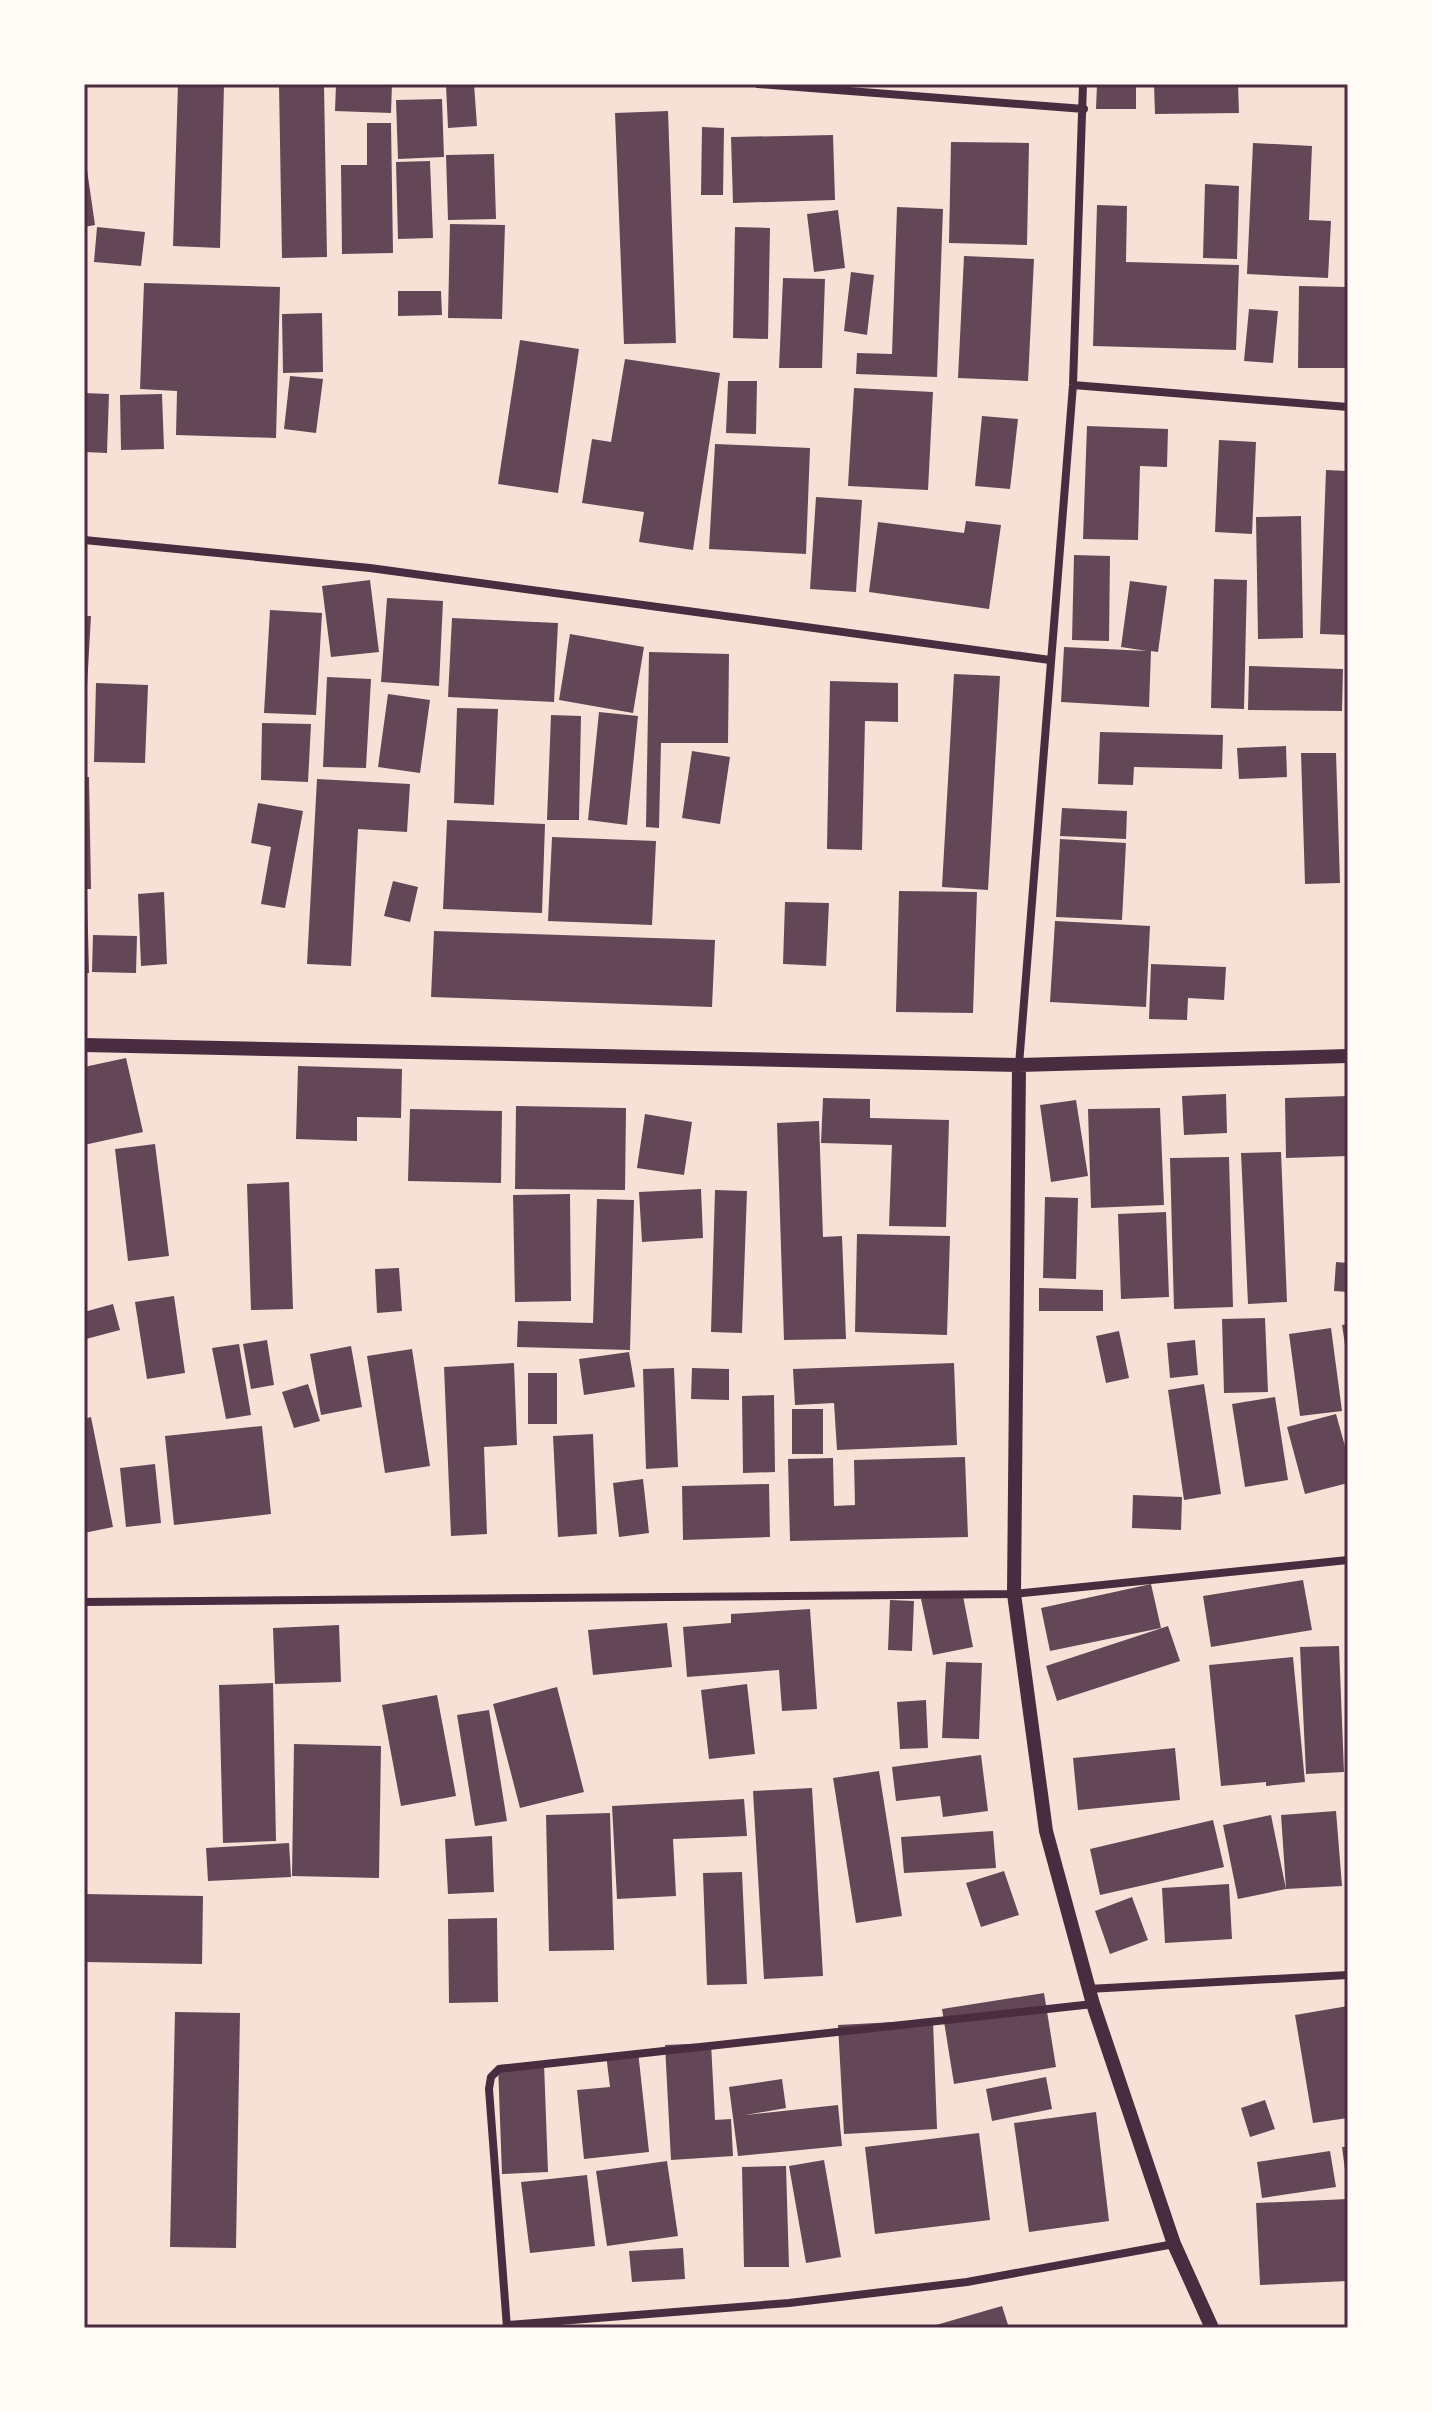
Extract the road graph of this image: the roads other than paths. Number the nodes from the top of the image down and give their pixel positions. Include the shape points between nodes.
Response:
1 (758, 84) edge
2 (1083, 84) edge
3 (1084, 109) junction
4 (1073, 385) junction
5 (1348, 407) edge
6 (84, 540) edge
7 (1050, 660) junction
8 (84, 1045) edge
9 (1348, 1056) edge
10 (1019, 1065) junction
11 (1348, 1560) edge
12 (1014, 1594) junction
13 (84, 1602) edge
14 (1348, 1975) edge
15 (1091, 1997) junction
16 (1174, 2244) junction
17 (507, 2327) edge
18 (1212, 2328) edge

1 - 3 street
2 - 3 street
3 - 4 street
4 - 5 street
4 - 7 street
6 - 7 street via 370,568
7 - 10 street
8 - 10 street
9 - 10 street
10 - 12 street
11 - 12 street
12 - 13 street
12 - 15 street via 1046,1831
14 - 15 street
15 - 16 street
15 - 17 street via 499,2069 489,2089
16 - 17 street via 967,2282
16 - 18 street

